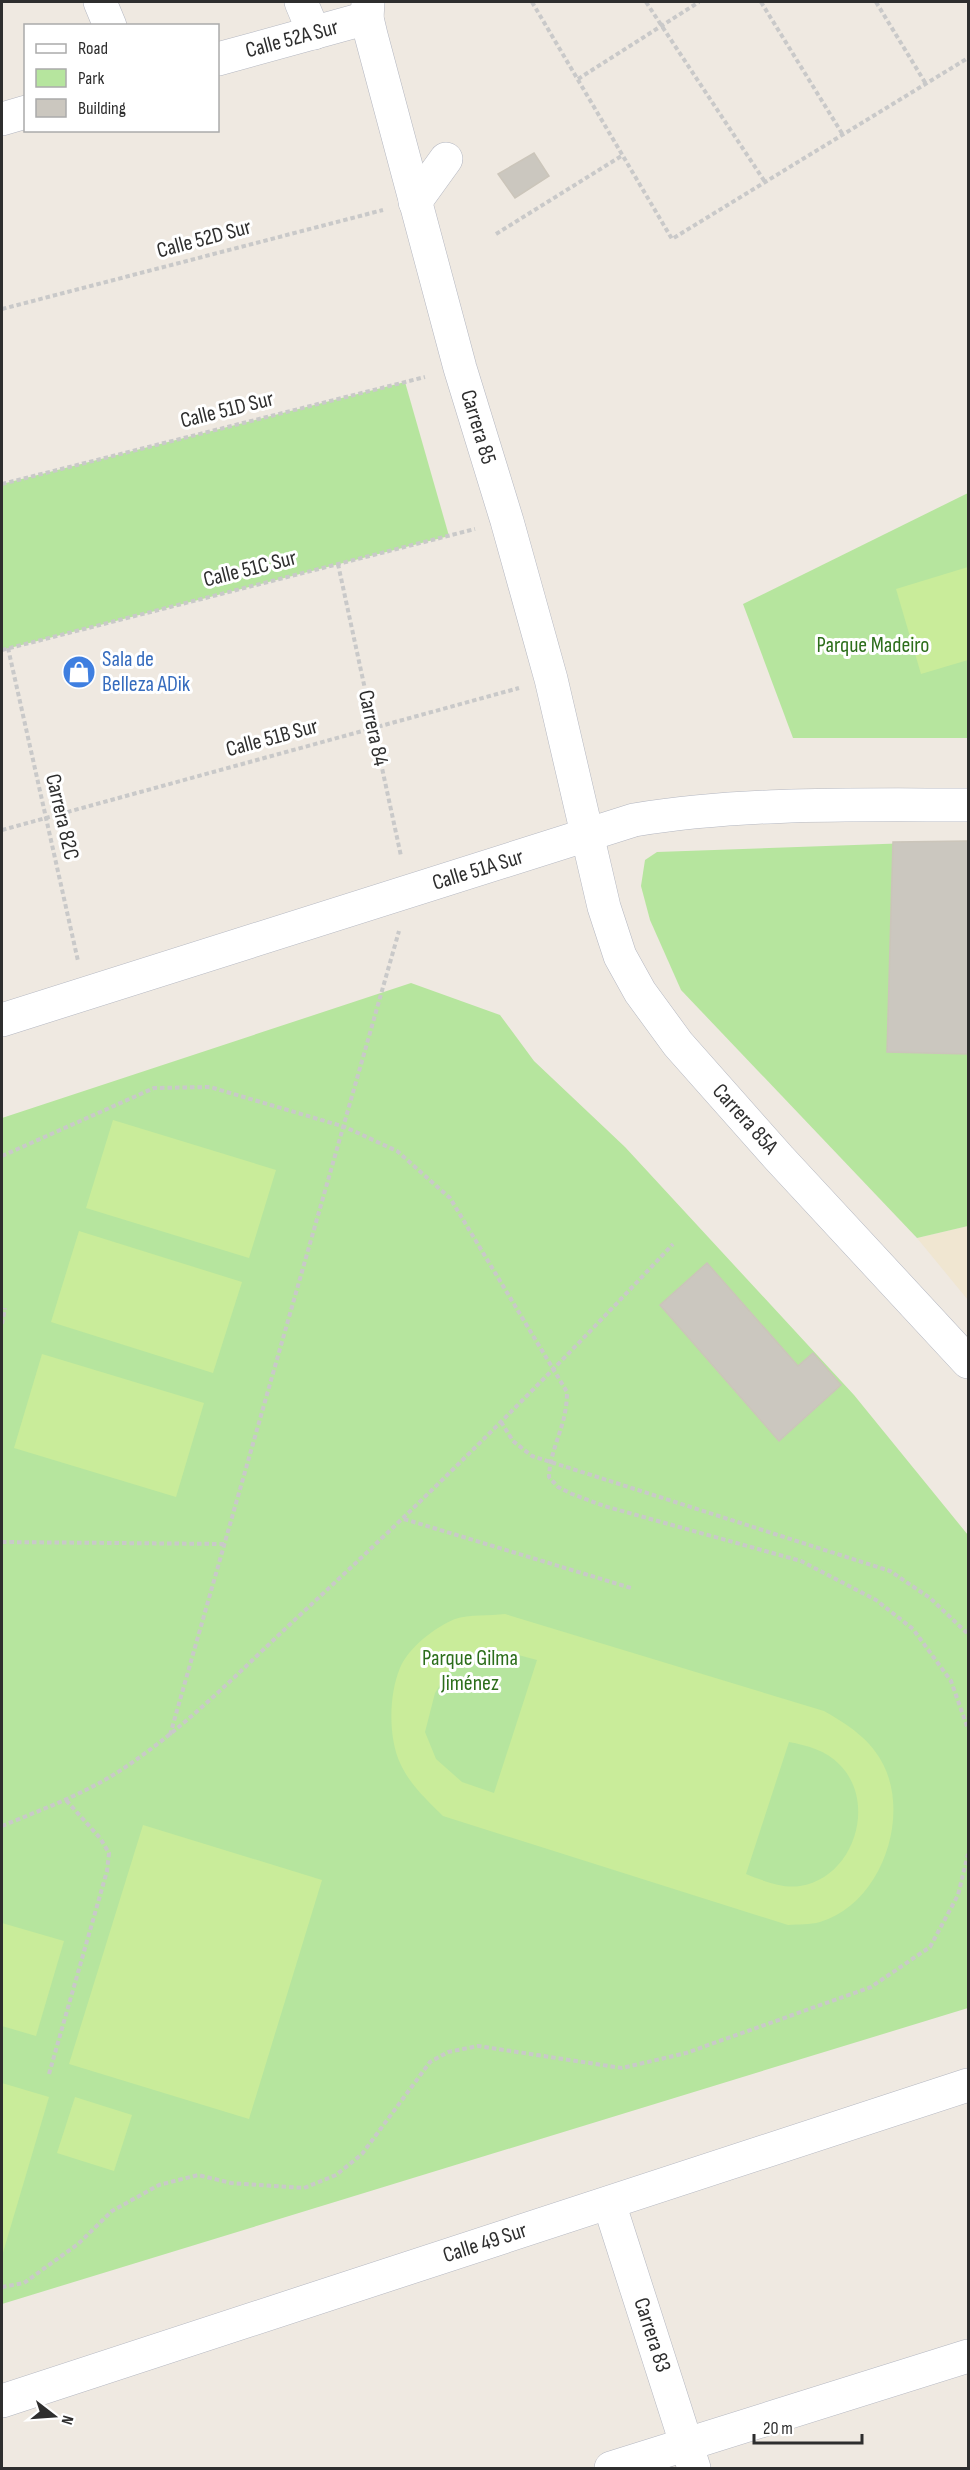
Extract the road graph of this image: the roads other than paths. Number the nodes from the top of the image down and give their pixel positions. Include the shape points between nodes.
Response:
1 (100, 2) edge
2 (301, 2) edge
3 (368, 10) edge
4 (109, 24) edge
5 (314, 33) junction
6 (219, 59) edge
7 (24, 113) edge
8 (2, 119) edge
9 (446, 159) dead end
10 (415, 202) junction
11 (969, 804) edge
12 (589, 836) junction
13 (2, 1020) edge
14 (969, 1362) edge
15 (969, 2085) edge
16 (609, 2203) junction
17 (969, 2356) edge
18 (2, 2401) edge
19 (691, 2457) edge
20 (611, 2469) edge

1 - 4 street
2 - 5 street
3 - 5 street, Calle 52A Sur
3 - 10 street, Carrera 85
5 - 6 street, Calle 52A Sur
7 - 8 street
9 - 10 street
10 - 12 street, Carrera 85 via 551,679
11 - 12 street, Calle 51A Sur via 681,813 634,820
12 - 13 street, Calle 51A Sur
12 - 14 street, Carrera 85A via 616,946 640,992 678,1044 734,1107
15 - 16 street, Calle 49 Sur
16 - 18 street, Calle 49 Sur
16 - 19 street, Carrera 83
17 - 19 street
19 - 20 street

